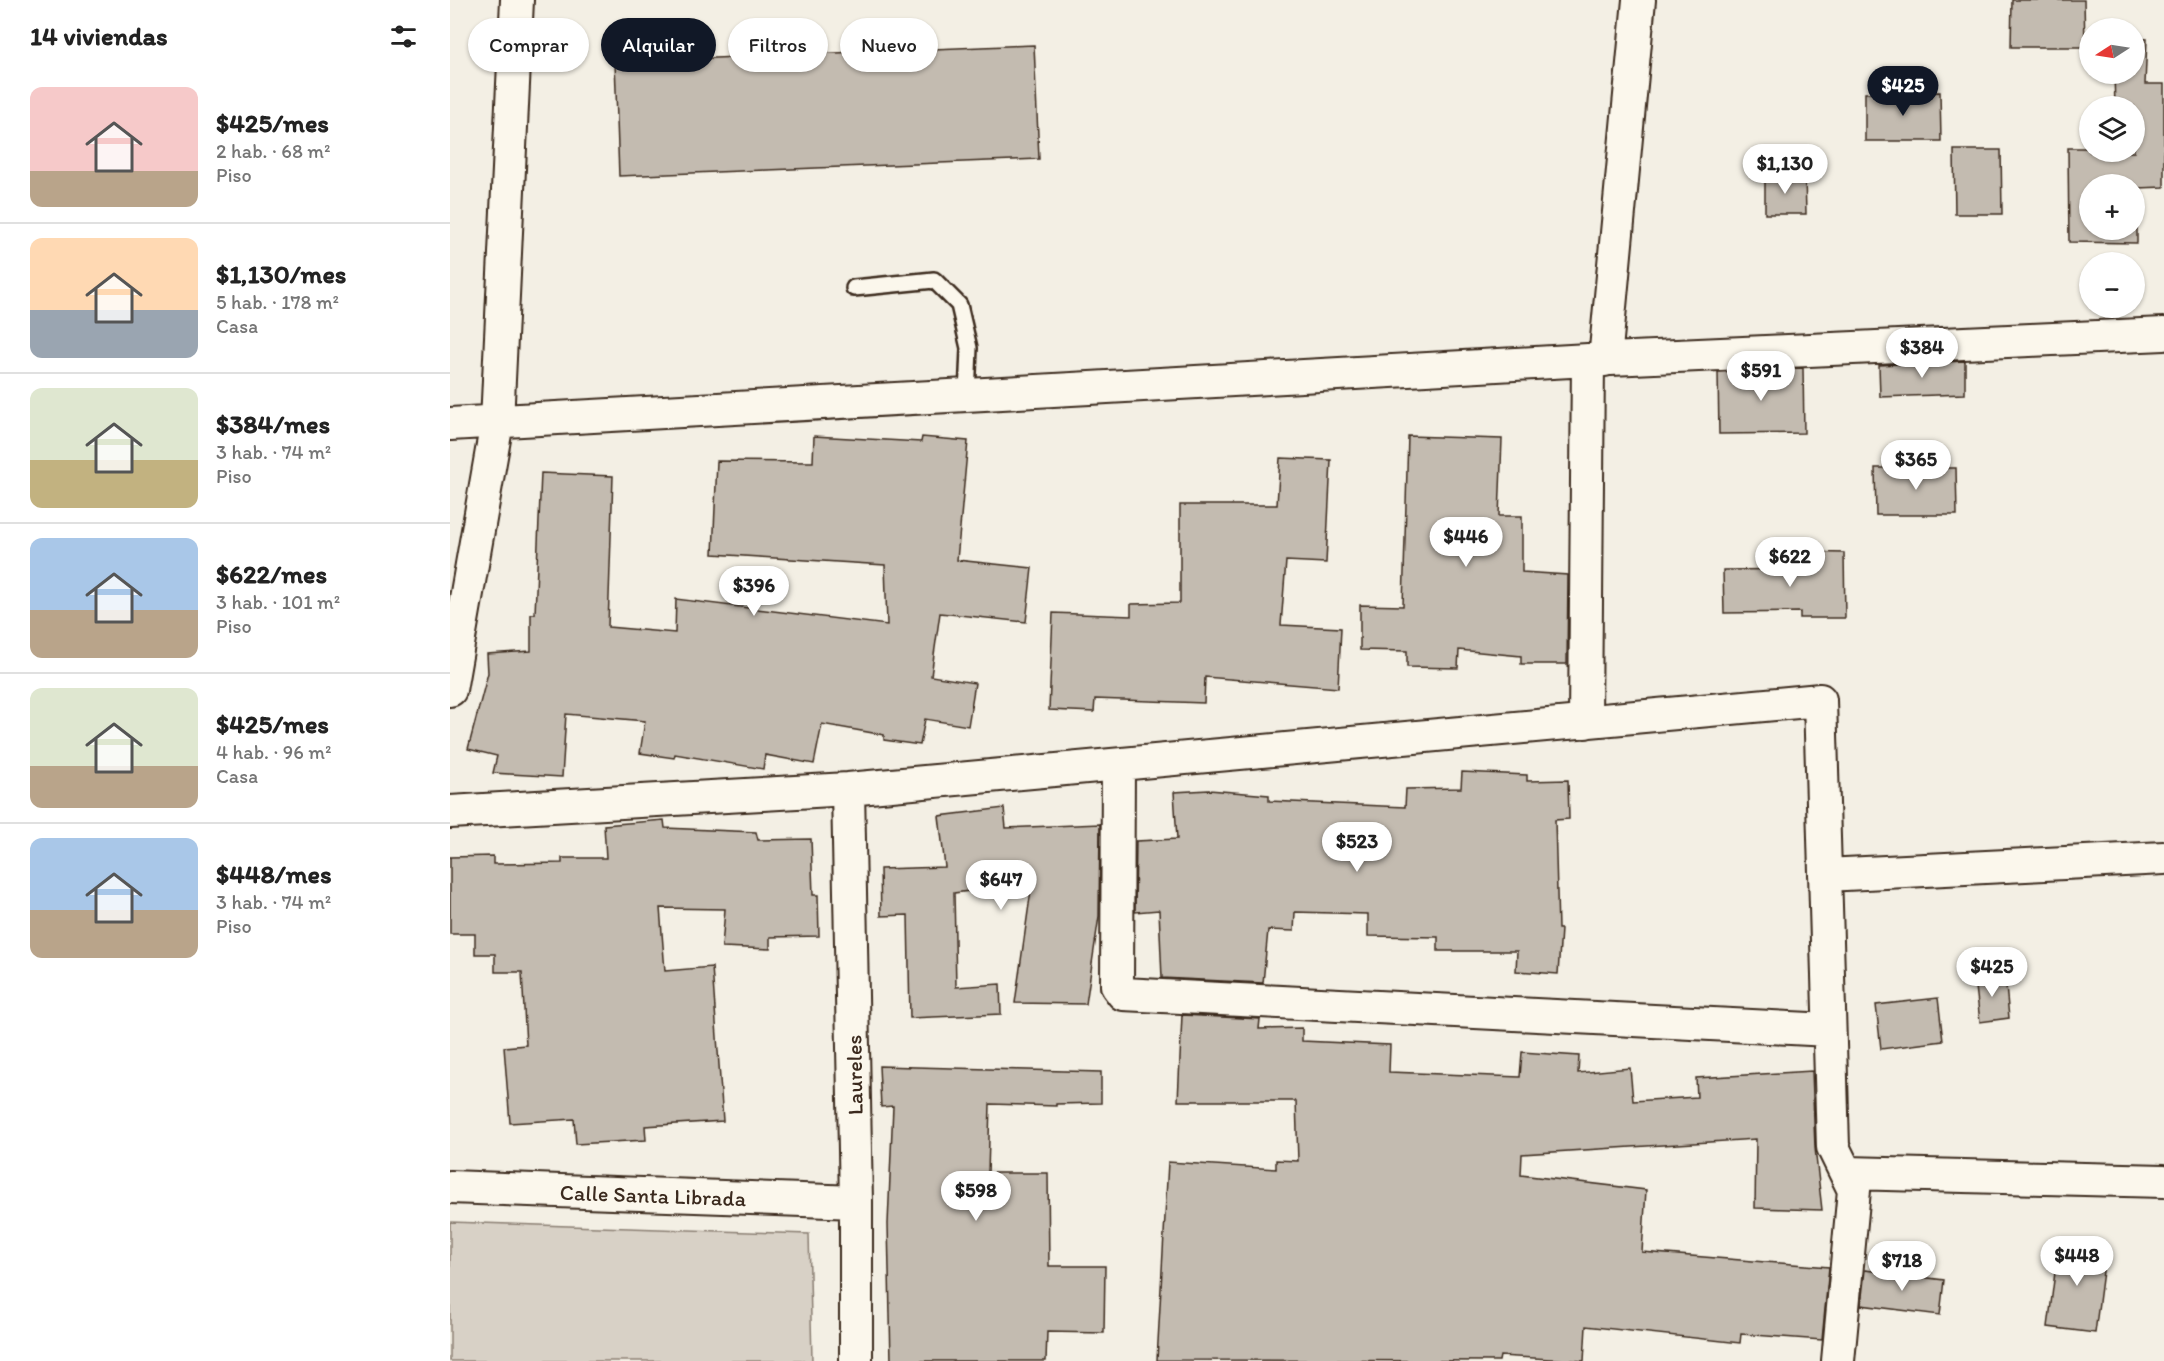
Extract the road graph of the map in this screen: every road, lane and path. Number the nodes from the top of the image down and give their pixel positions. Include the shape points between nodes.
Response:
1 (517, 0) edge
2 (1639, 0) edge
3 (854, 288) dead end
4 (2164, 334) edge
5 (1596, 360) junction
6 (967, 396) junction
7 (497, 422) junction
8 (450, 424) edge
9 (450, 690) edge
10 (1585, 722) junction
11 (1118, 765) junction
12 (848, 789) junction
13 (450, 812) edge
14 (2164, 858) edge
15 (1824, 874) junction
16 (1829, 1030) junction
17 (1848, 1173) junction
18 (2164, 1181) edge
19 (450, 1187) edge
20 (856, 1202) junction
21 (856, 1361) edge
22 (1838, 1361) edge

1 - 7 street
2 - 5 street
3 - 6 lane via 934,280 959,305 969,348
4 - 5 street
5 - 6 street
5 - 10 street
6 - 7 street
7 - 8 street
7 - 9 street
10 - 11 street
10 - 15 street via 1820,700
11 - 12 street
11 - 16 street via 1117,986 1123,994
12 - 13 street
12 - 20 street, Laureles
14 - 15 street
15 - 16 street
16 - 17 street via 1833,1147
17 - 18 street
17 - 22 street via 1854,1190
19 - 20 street, Calle Santa Librada
20 - 21 street, Laureles

